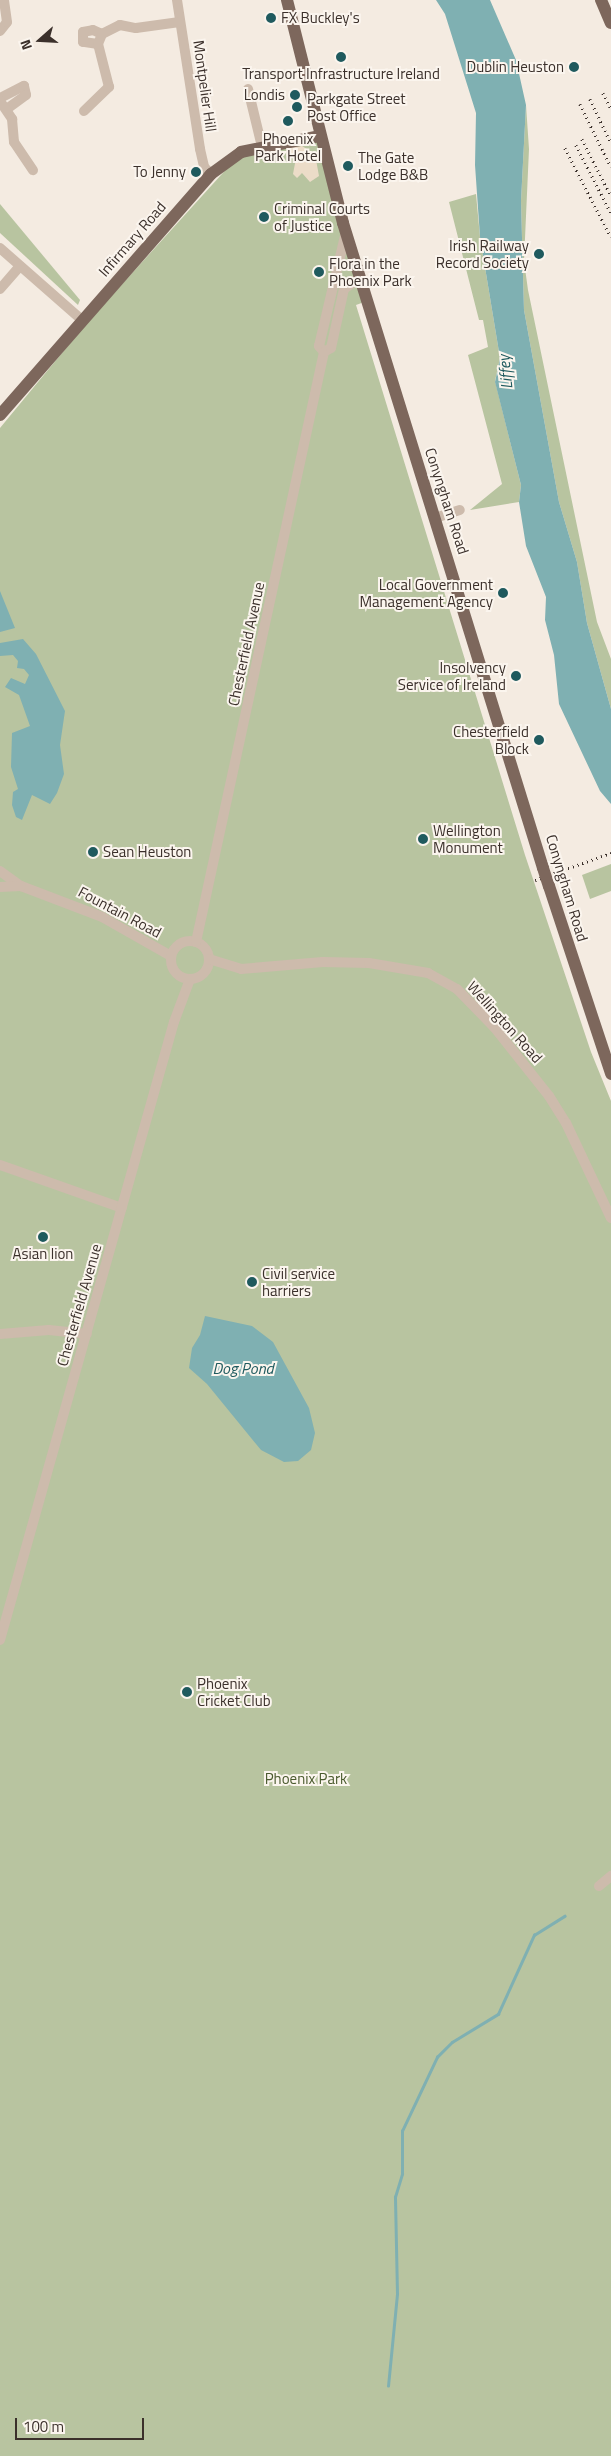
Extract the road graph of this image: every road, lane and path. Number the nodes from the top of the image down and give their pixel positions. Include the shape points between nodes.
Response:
1 (4, 0) edge
2 (177, 0) edge
3 (287, 0) edge
4 (601, 0) edge
5 (180, 22) junction
6 (611, 23) edge
7 (0, 31) edge
8 (248, 89) dead end
9 (2, 103) edge
10 (84, 111) dead end
11 (320, 136) junction
12 (262, 147) junction
13 (33, 170) dead end
14 (211, 174) junction
15 (346, 232) junction
16 (0, 248) edge
17 (20, 266) junction
18 (360, 278) junction
19 (0, 289) edge
20 (83, 321) junction
21 (324, 352) junction
22 (0, 415) edge
23 (460, 510) dead end
24 (436, 518) junction
25 (0, 871) edge
26 (21, 886) junction
27 (0, 887) edge
28 (196, 942) junction
29 (172, 956) junction
30 (209, 959) junction
31 (190, 979) junction
32 (611, 1074) edge
33 (0, 1165) edge
34 (122, 1208) junction
35 (611, 1218) edge
36 (0, 1334) edge
37 (87, 1334) junction
38 (0, 1640) edge
39 (611, 1876) edge
40 (599, 1886) dead end

1 - 7 street via 7,22
2 - 5 street, Montpelier Hill
3 - 11 main road, Conyngham Road
4 - 6 main road
5 - 10 street via 136,28 120,25 100,39 109,87
5 - 14 street, Montpelier Hill via 200,149 204,167
8 - 12 street
9 - 13 street via 12,119 14,142
11 - 12 main road, Infirmary Road
11 - 15 main road, Conyngham Road
12 - 14 main road, Infirmary Road via 241,152
14 - 20 main road, Infirmary Road
15 - 18 main road, Conyngham Road
15 - 21 street, Chesterfield Avenue via 319,346
16 - 17 street
17 - 19 street
17 - 20 street
18 - 21 street, Chesterfield Avenue via 344,289 330,348
18 - 24 main road, Conyngham Road
20 - 22 main road, Infirmary Road
21 - 28 street, Chesterfield Avenue
23 - 24 street
24 - 32 main road, Conyngham Road, bridge via 543,868
25 - 26 street, Fountain Road
26 - 27 street
26 - 29 street, Fountain Road via 102,917
28 - 29 street via 178,946
28 - 30 street via 205,948
29 - 31 street via 175,972
30 - 31 street via 206,971
30 - 35 street, Wellington Road via 220,965 242,969 323,962 378,965 428,973 458,989 549,1096 566,1123
31 - 34 street, Chesterfield Avenue via 174,1022
33 - 34 street
34 - 37 street, Chesterfield Avenue
36 - 37 street via 49,1330
37 - 38 street, Chesterfield Avenue
39 - 40 street

